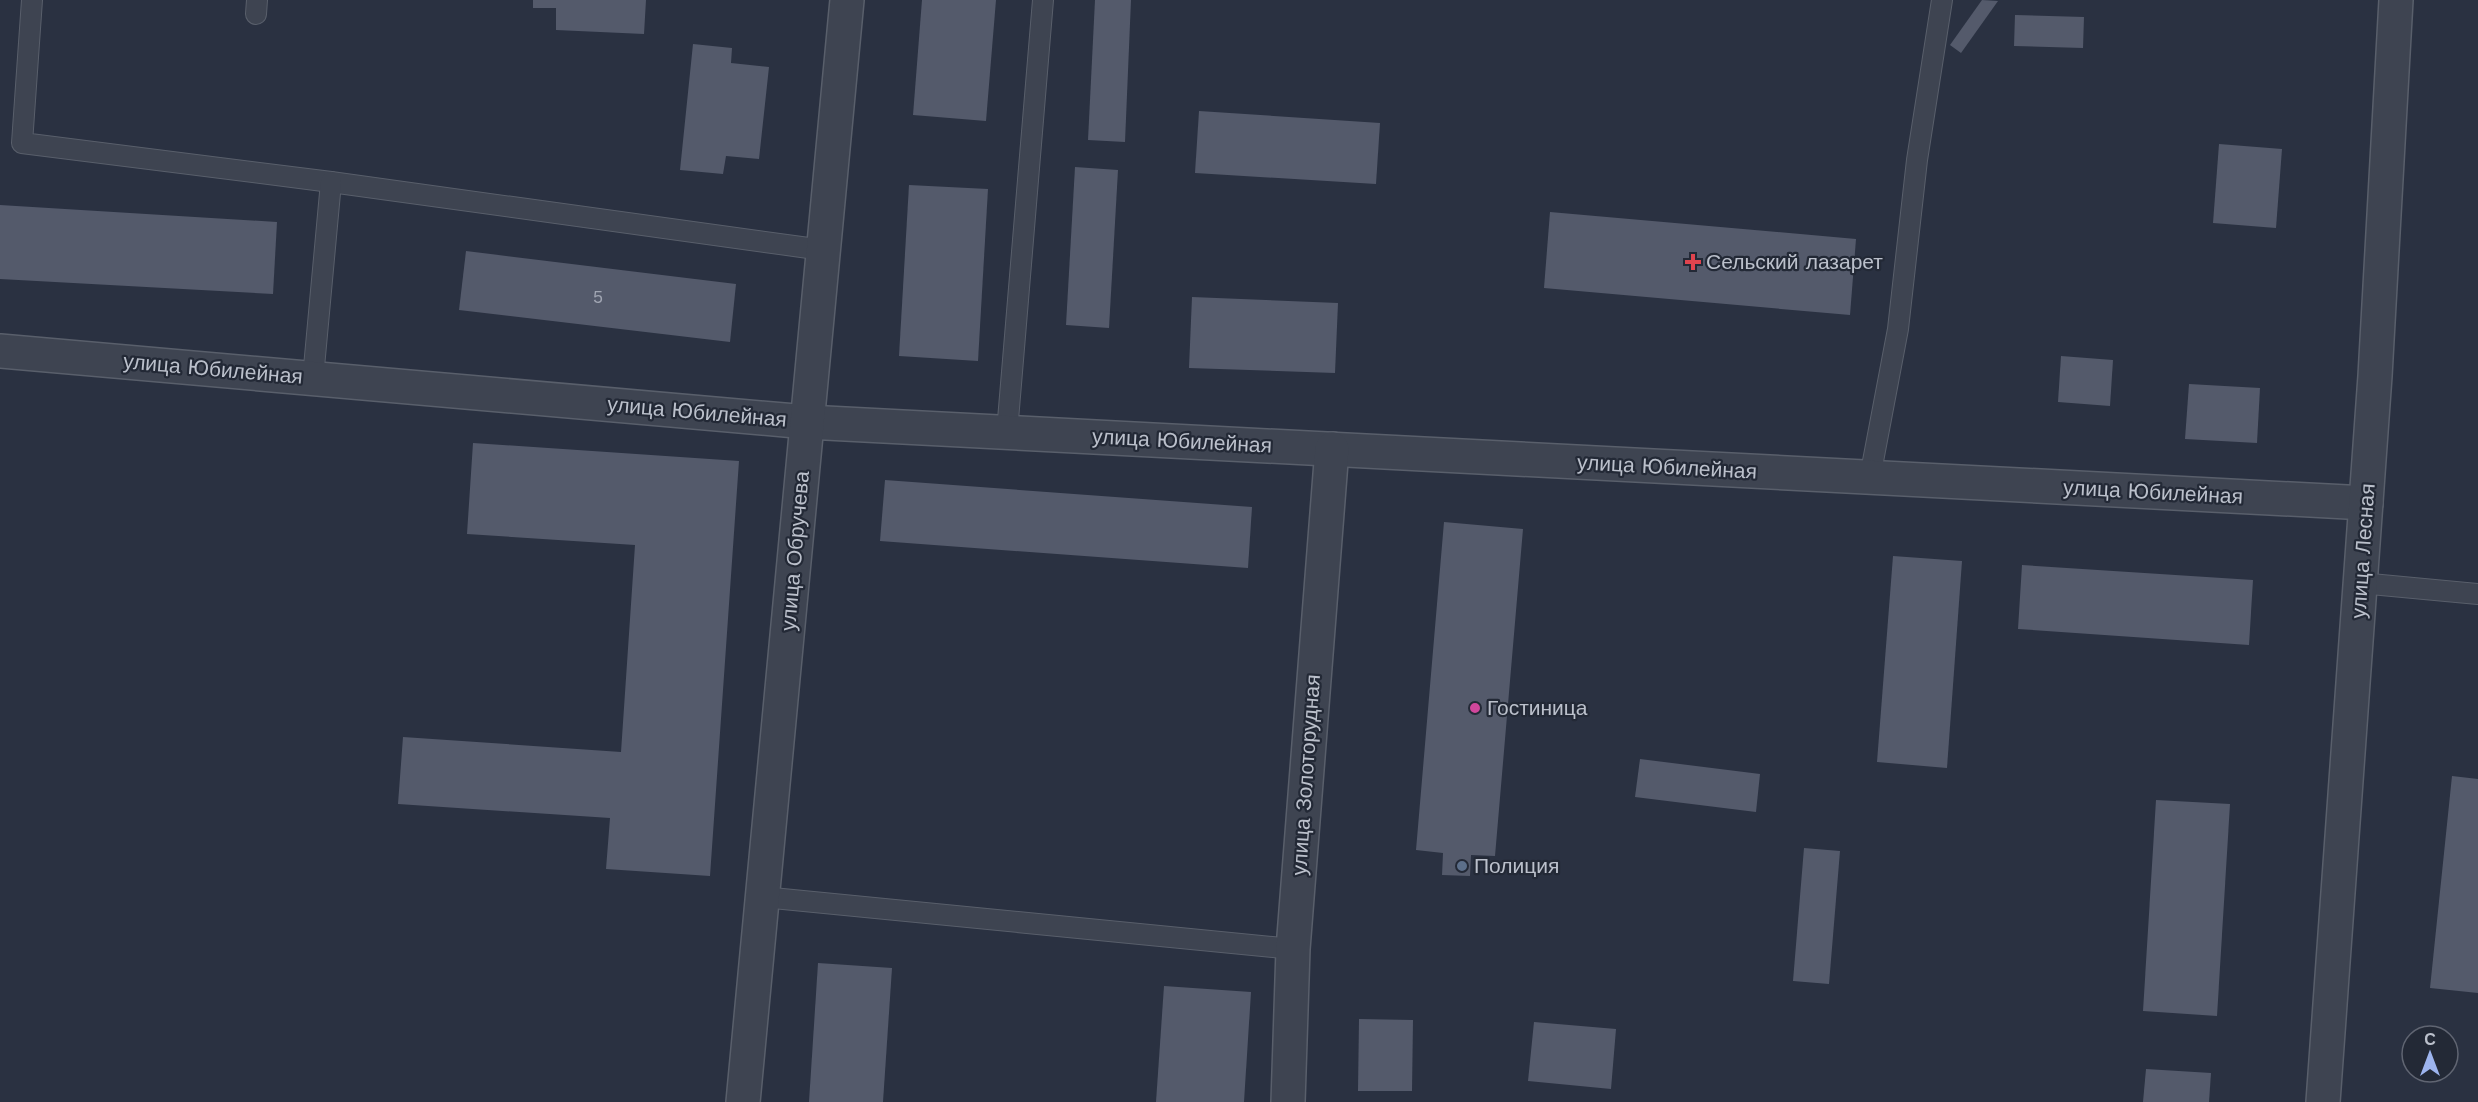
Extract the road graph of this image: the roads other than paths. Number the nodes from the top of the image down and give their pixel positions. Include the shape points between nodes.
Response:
1 (32, 0) edge
2 (847, 0) edge
3 (1042, 0) edge
4 (1942, 0) edge
5 (2396, 0) edge
6 (331, 182) junction
7 (823, 250) junction
8 (0, 351) edge
9 (313, 378) junction
10 (807, 422) junction
11 (1007, 432) junction
12 (1332, 449) junction
13 (1870, 477) junction
14 (2366, 503) junction
15 (2360, 583) junction
16 (2478, 594) edge
17 (762, 897) junction
18 (1293, 949) junction
19 (743, 1102) edge
20 (1288, 1102) edge
21 (2323, 1102) edge

1 - 6 lane via 22,143
2 - 7 street, улица Обручева
3 - 11 lane
4 - 13 lane via 1917,160 1898,329
5 - 14 street, улица Лесная
6 - 7 lane
6 - 9 lane
7 - 10 street, улица Обручева
8 - 9 street, улица Юбилейная
9 - 10 street, улица Юбилейная
10 - 11 street, улица Юбилейная
10 - 17 street, улица Обручева
11 - 12 street, улица Юбилейная
12 - 13 street, улица Юбилейная
12 - 18 street, улица Золоторудная
13 - 14 street, улица Юбилейная
14 - 15 street, улица Лесная
15 - 16 lane
15 - 21 street, улица Лесная
17 - 18 lane
17 - 19 street, улица Обручева
18 - 20 street, улица Золоторудная

